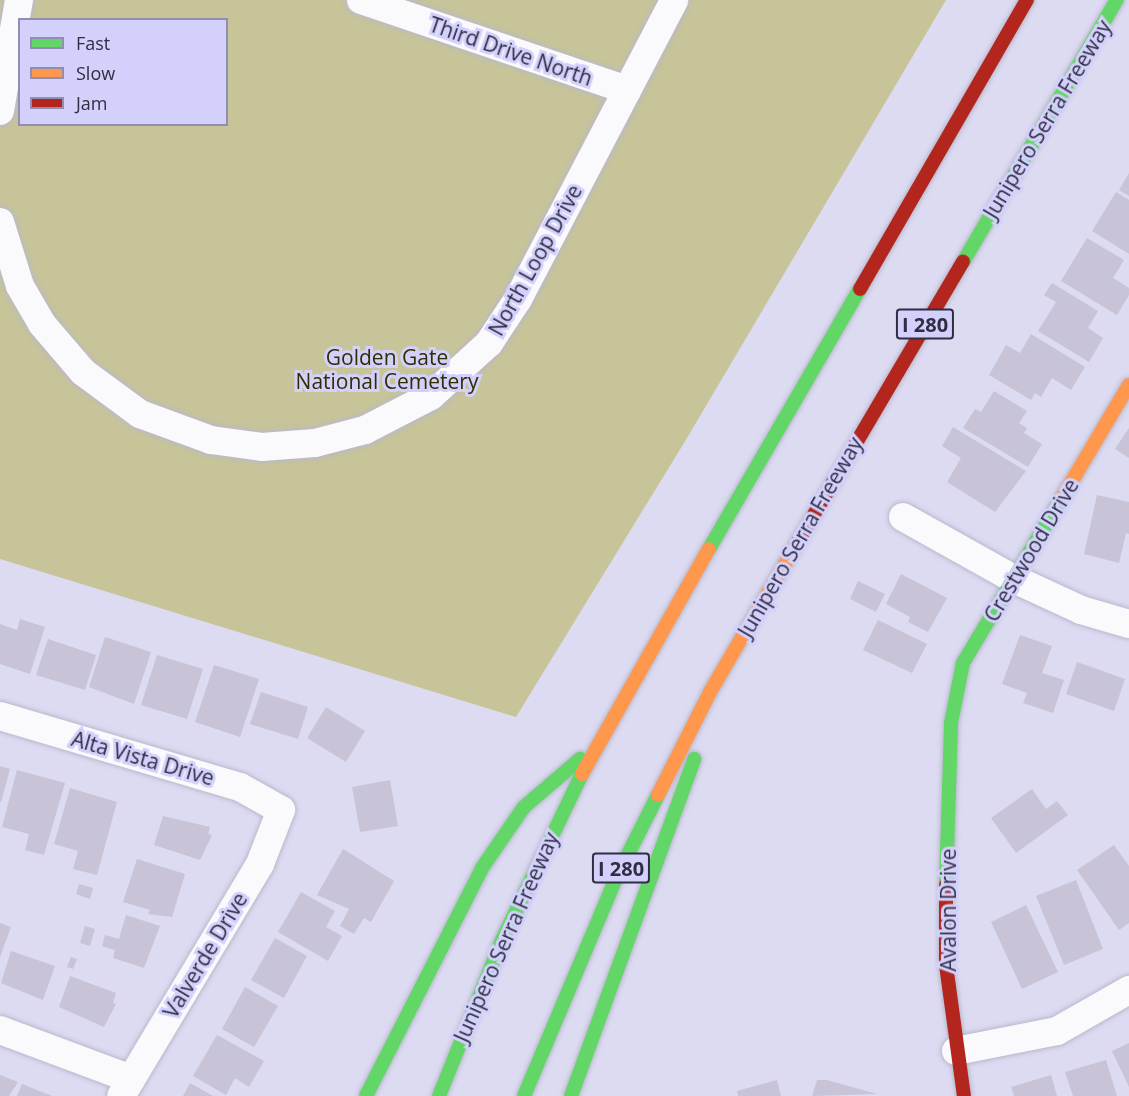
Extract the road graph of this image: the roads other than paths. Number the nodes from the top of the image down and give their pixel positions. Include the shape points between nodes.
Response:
1 (19, 0) edge
2 (361, 0) edge
3 (674, 0) edge
4 (1027, 0) edge
5 (1117, 0) edge
6 (627, 90) junction
7 (0, 111) edge
8 (0, 222) edge
9 (1129, 385) edge
10 (903, 517) dead end
11 (1014, 579) junction
12 (1129, 624) edge
13 (735, 648) junction
14 (0, 716) edge
15 (951, 723) joint
16 (595, 746) junction
17 (281, 810) joint
18 (1129, 990) edge
19 (0, 1030) edge
20 (956, 1051) junction
21 (126, 1087) edge
22 (366, 1096) edge
23 (439, 1096) edge
24 (524, 1096) edge
25 (571, 1096) edge
26 (964, 1096) edge

1 - 7 street
2 - 6 street, Third Drive North
3 - 6 street, North Loop Drive
4 - 16 main road, Junipero Serra Freeway
5 - 13 main road, Junipero Serra Freeway / I 280
6 - 8 street, North Loop Drive via 518,299 489,343 431,396 387,421 332,440 262,447 211,440 162,424 119,401 83,372 42,324 16,276
9 - 11 main road, Crestwood Drive
10 - 11 street
11 - 12 street via 1081,610
11 - 15 main road, Crestwood Drive via 963,663
13 - 24 main road, Junipero Serra Freeway / I 280 via 625,859
13 - 25 main road
14 - 17 street, Alta Vista Drive via 240,787
15 - 20 main road, Avalon Drive via 946,965
16 - 22 main road via 524,807 482,868
16 - 23 main road, Junipero Serra Freeway via 515,911
17 - 21 street, Valverde Drive via 260,864
18 - 20 street via 1057,1031
19 - 21 street
20 - 26 main road, Avalon Drive

